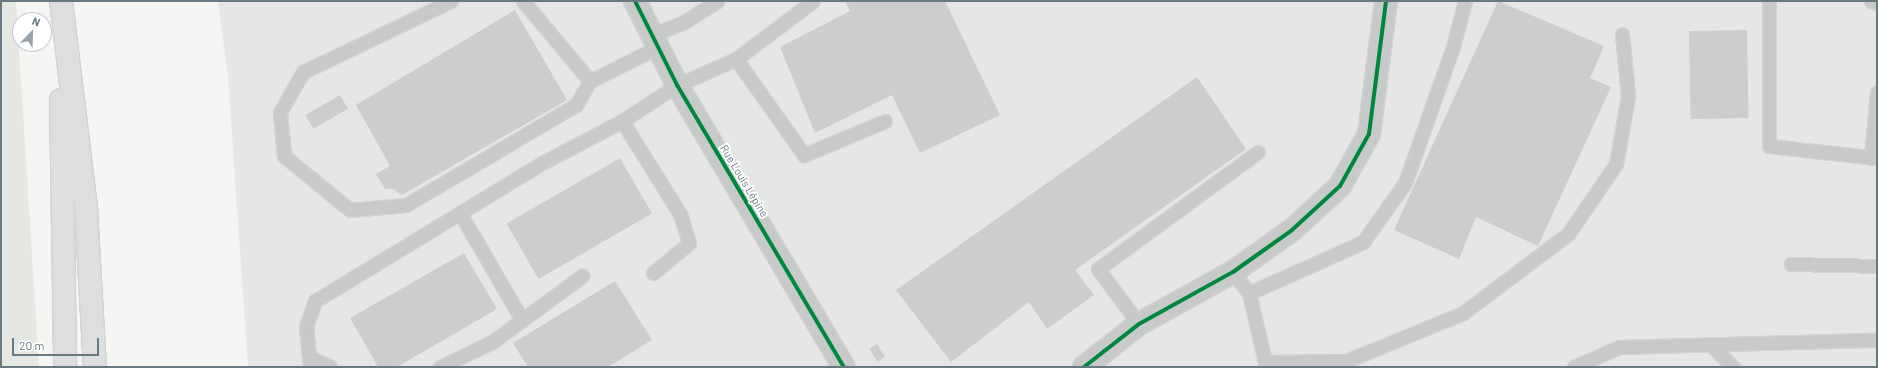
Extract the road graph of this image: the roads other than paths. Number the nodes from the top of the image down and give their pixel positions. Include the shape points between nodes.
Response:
1 (60, 1) edge
2 (451, 1) edge
3 (523, 1) edge
4 (635, 1) edge
5 (717, 1) edge
6 (813, 1) edge
7 (1386, 1) edge
8 (1465, 1) edge
9 (1769, 1) edge
10 (1871, 1) edge
11 (1877, 3) edge
12 (1622, 34) dead end
13 (655, 41) junction
14 (736, 59) junction
15 (590, 81) junction
16 (677, 85) junction
17 (1877, 92) edge
18 (622, 121) junction
19 (885, 121) dead end
20 (1258, 152) dead end
21 (1874, 158) edge
22 (460, 213) junction
23 (1791, 264) dead end
24 (1877, 266) edge
25 (1233, 272) junction
26 (653, 273) dead end
27 (582, 276) dead end
28 (1249, 293) junction
29 (522, 320) junction
30 (1139, 324) junction
31 (1877, 340) edge
32 (1712, 346) junction
33 (309, 362) edge
34 (65, 367) edge
35 (95, 367) edge
36 (330, 367) edge
37 (440, 367) edge
38 (844, 367) edge
39 (1084, 367) edge
40 (1574, 367) edge
41 (1733, 367) edge

1 - 34 main road
1 - 35 main road via 86,208
2 - 15 lane via 303,72 280,112 284,156 350,210 406,205 576,105
3 - 15 lane
4 - 13 street, Rue Louis Lépine
5 - 13 lane
6 - 14 lane
7 - 25 street via 1369,134 1340,186 1292,230
8 - 28 lane via 1453,47 1405,182 1363,242
9 - 21 lane via 1769,146
10 - 11 lane
12 - 28 lane via 1628,96 1616,164 1568,234 1463,313 1346,361 1265,362
13 - 15 lane
13 - 16 street, Rue Louis Lépine
14 - 16 lane
14 - 19 lane via 804,155
16 - 18 lane
16 - 38 street, Rue Louis Lépine
17 - 21 lane
18 - 22 lane via 544,162
18 - 26 lane via 680,214 689,243
20 - 30 lane via 1098,269
22 - 29 lane
22 - 33 lane via 315,301 306,326
23 - 24 lane
25 - 28 lane
25 - 30 street
27 - 29 lane
29 - 37 lane via 492,342
30 - 39 street
31 - 32 lane
32 - 40 lane via 1620,346
32 - 41 lane
33 - 36 lane

